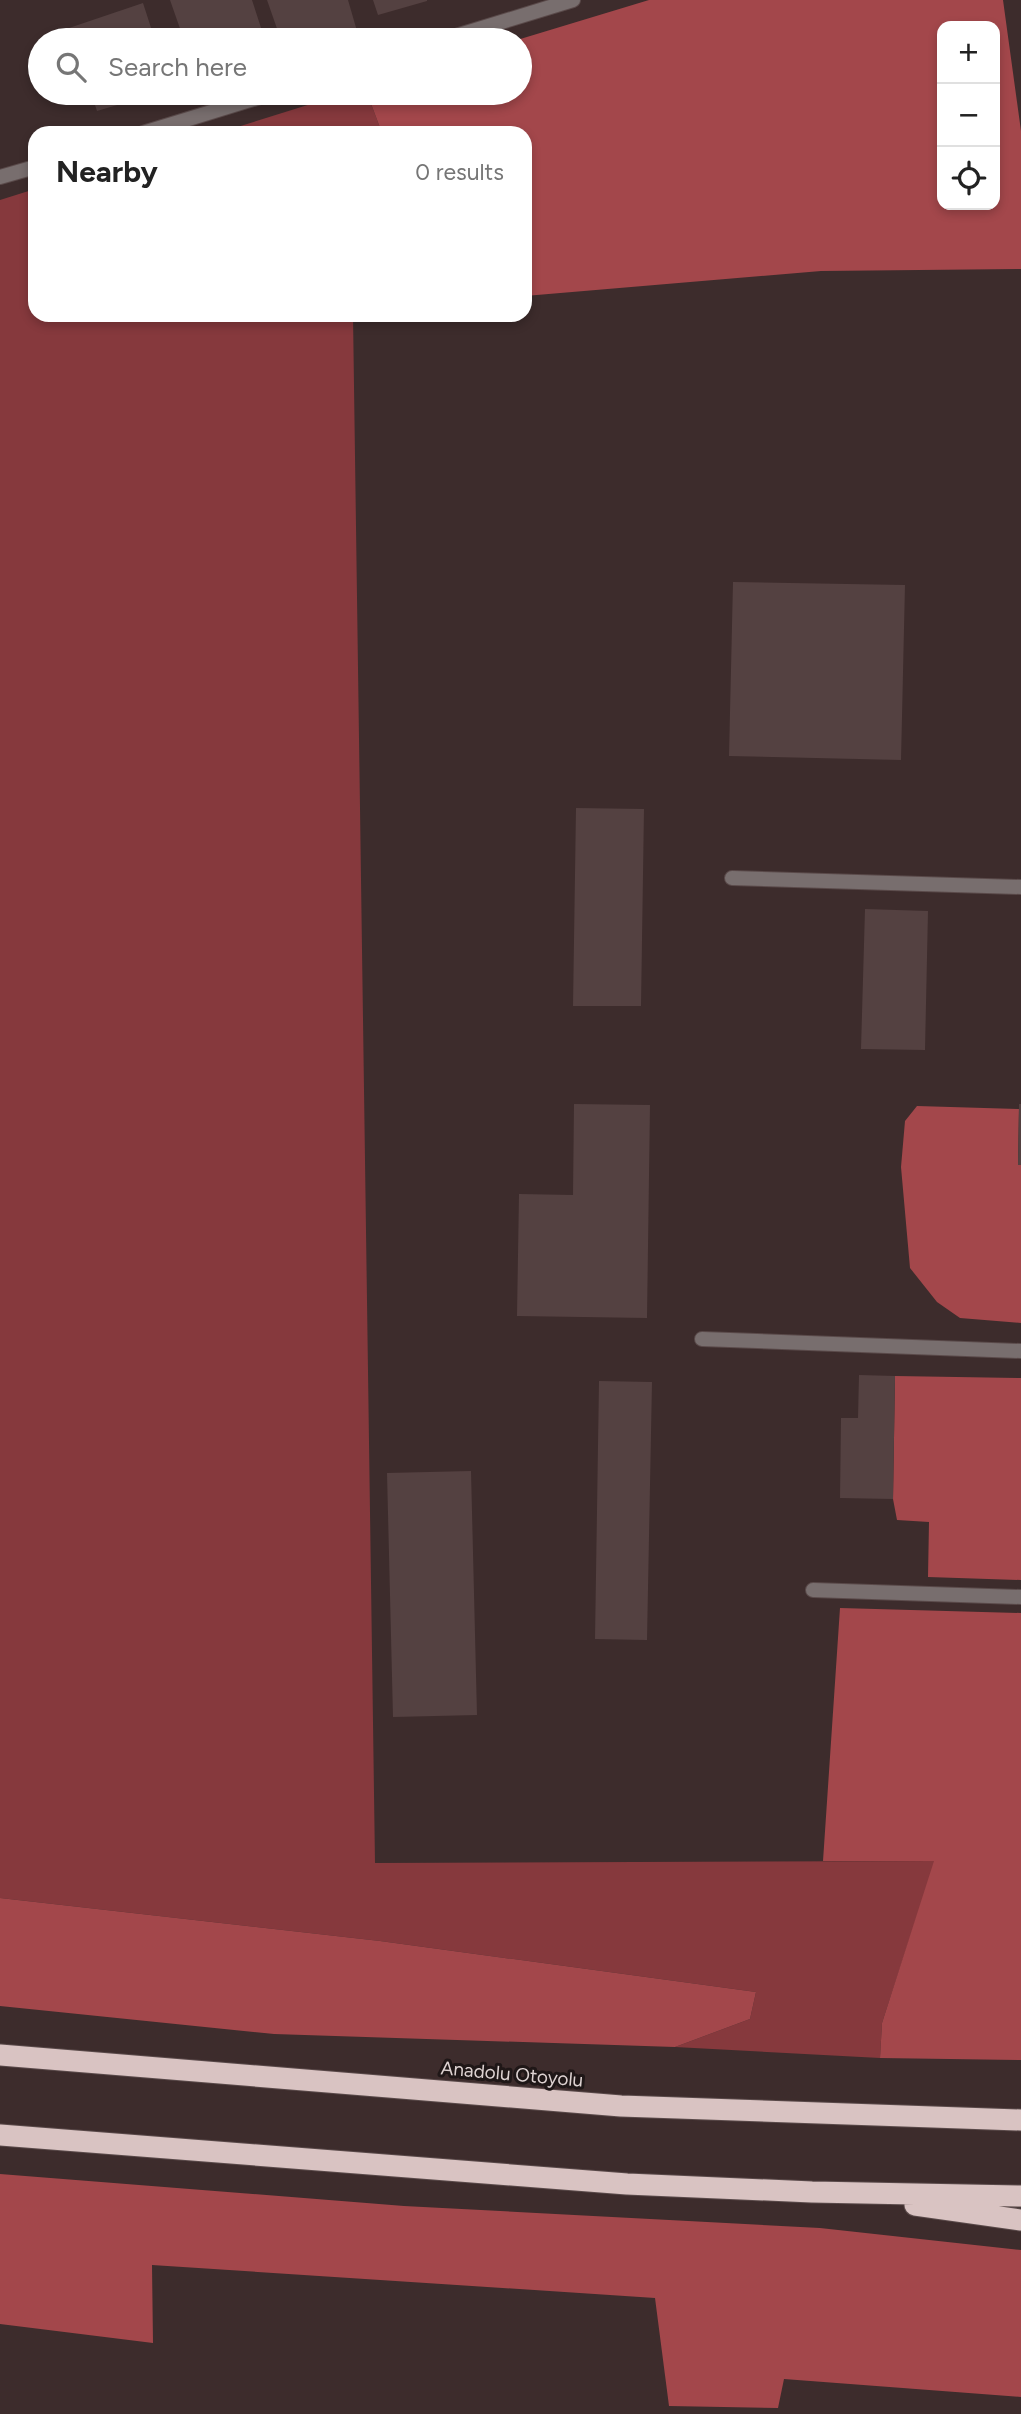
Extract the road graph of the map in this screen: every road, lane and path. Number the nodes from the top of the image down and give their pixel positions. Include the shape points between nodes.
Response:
1 (573, 0) edge
2 (482, 28) edge
3 (235, 105) edge
4 (167, 126) edge
5 (28, 169) edge
6 (0, 177) edge
7 (732, 878) dead end
8 (1021, 887) edge
9 (702, 1339) dead end
10 (1021, 1351) edge
11 (813, 1590) dead end
12 (1021, 1597) edge
13 (0, 2055) edge
14 (1021, 2120) edge
15 (0, 2135) edge
16 (812, 2192) junction
17 (1021, 2196) edge
18 (1021, 2220) edge

1 - 2 street
3 - 4 street
5 - 6 street
7 - 8 street
9 - 10 street
11 - 12 street
13 - 14 highway, Anadolu Otoyolu via 621,2106
15 - 16 highway via 627,2184
16 - 17 highway
16 - 18 highway

